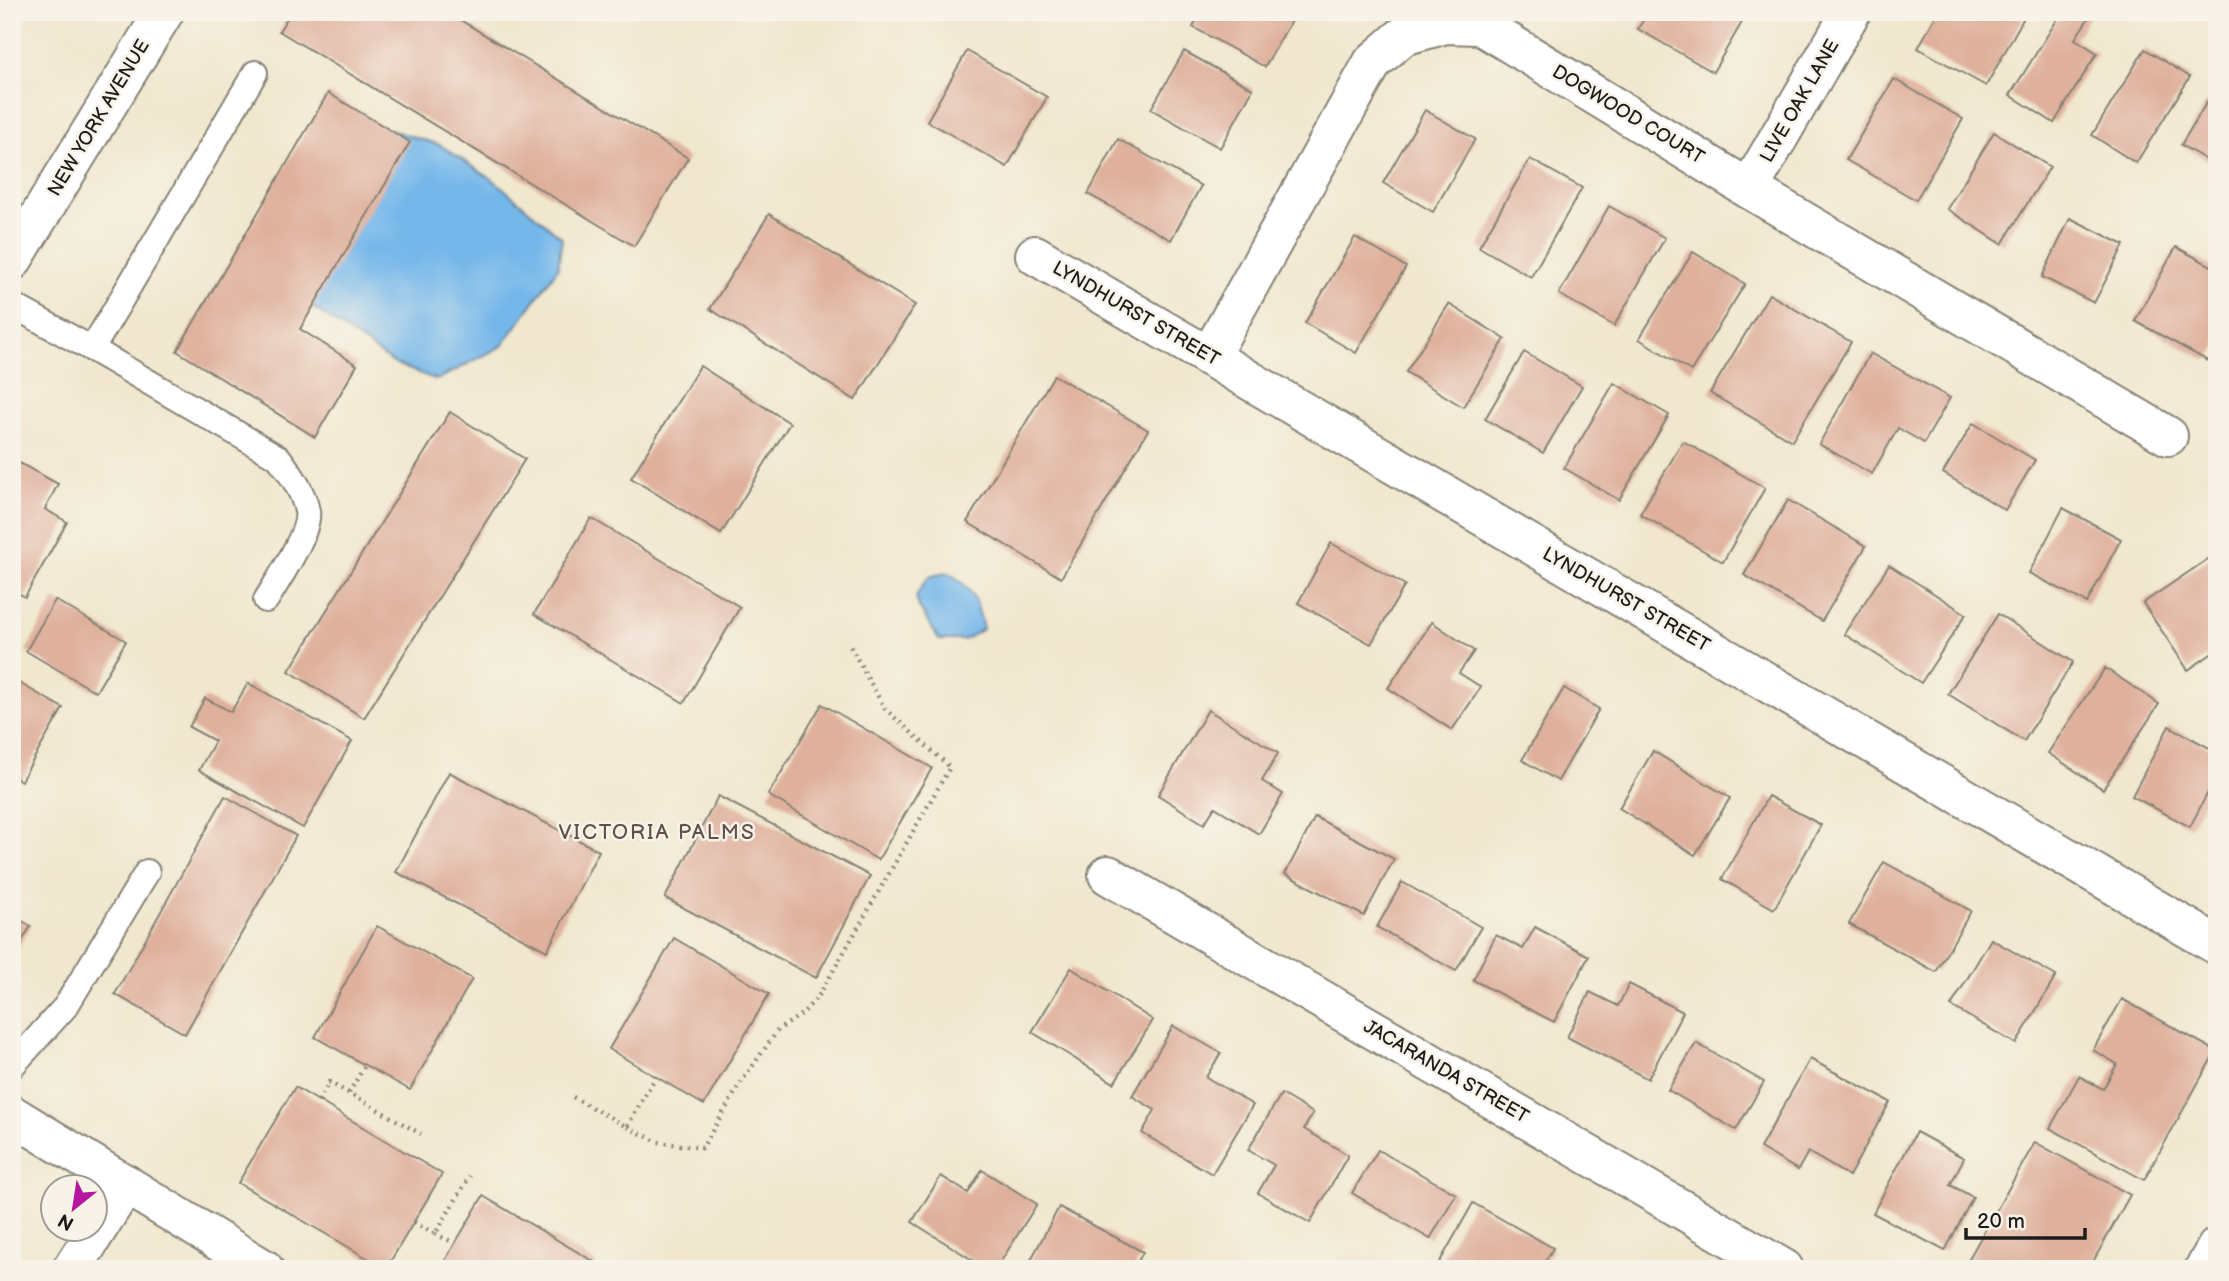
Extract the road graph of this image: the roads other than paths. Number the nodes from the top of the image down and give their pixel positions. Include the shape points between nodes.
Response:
1 (164, 12) edge
2 (1851, 12) edge
3 (255, 73) dead end
4 (1749, 189) junction
5 (1035, 255) dead end
6 (12, 261) edge
7 (12, 305) edge
8 (92, 349) junction
9 (1209, 356) junction
10 (2168, 436) dead end
11 (266, 600) dead end
12 (147, 872) dead end
13 (1108, 875) dead end
14 (2217, 945) edge
15 (12, 1066) edge
16 (12, 1115) edge
17 (125, 1184) junction
18 (2217, 1247) edge
19 (72, 1269) edge
20 (264, 1269) edge
21 (1784, 1269) edge
22 (2204, 1269) edge

1 - 6 street, NEW YORK AVENUE
2 - 4 street, LIVE OAK LANE
3 - 8 lane
4 - 9 street, DOGWOOD COURT via 1480,25 1446,24 1403,36 1373,62
4 - 10 street, DOGWOOD COURT
5 - 9 street, LYNDHURST STREET
7 - 8 lane
8 - 11 lane via 279,458 295,481 308,514 300,542
9 - 14 street, LYNDHURST STREET
12 - 15 lane via 66,1006
13 - 21 street, JACARANDA STREET
16 - 17 street
17 - 19 street
17 - 20 street
18 - 22 street

